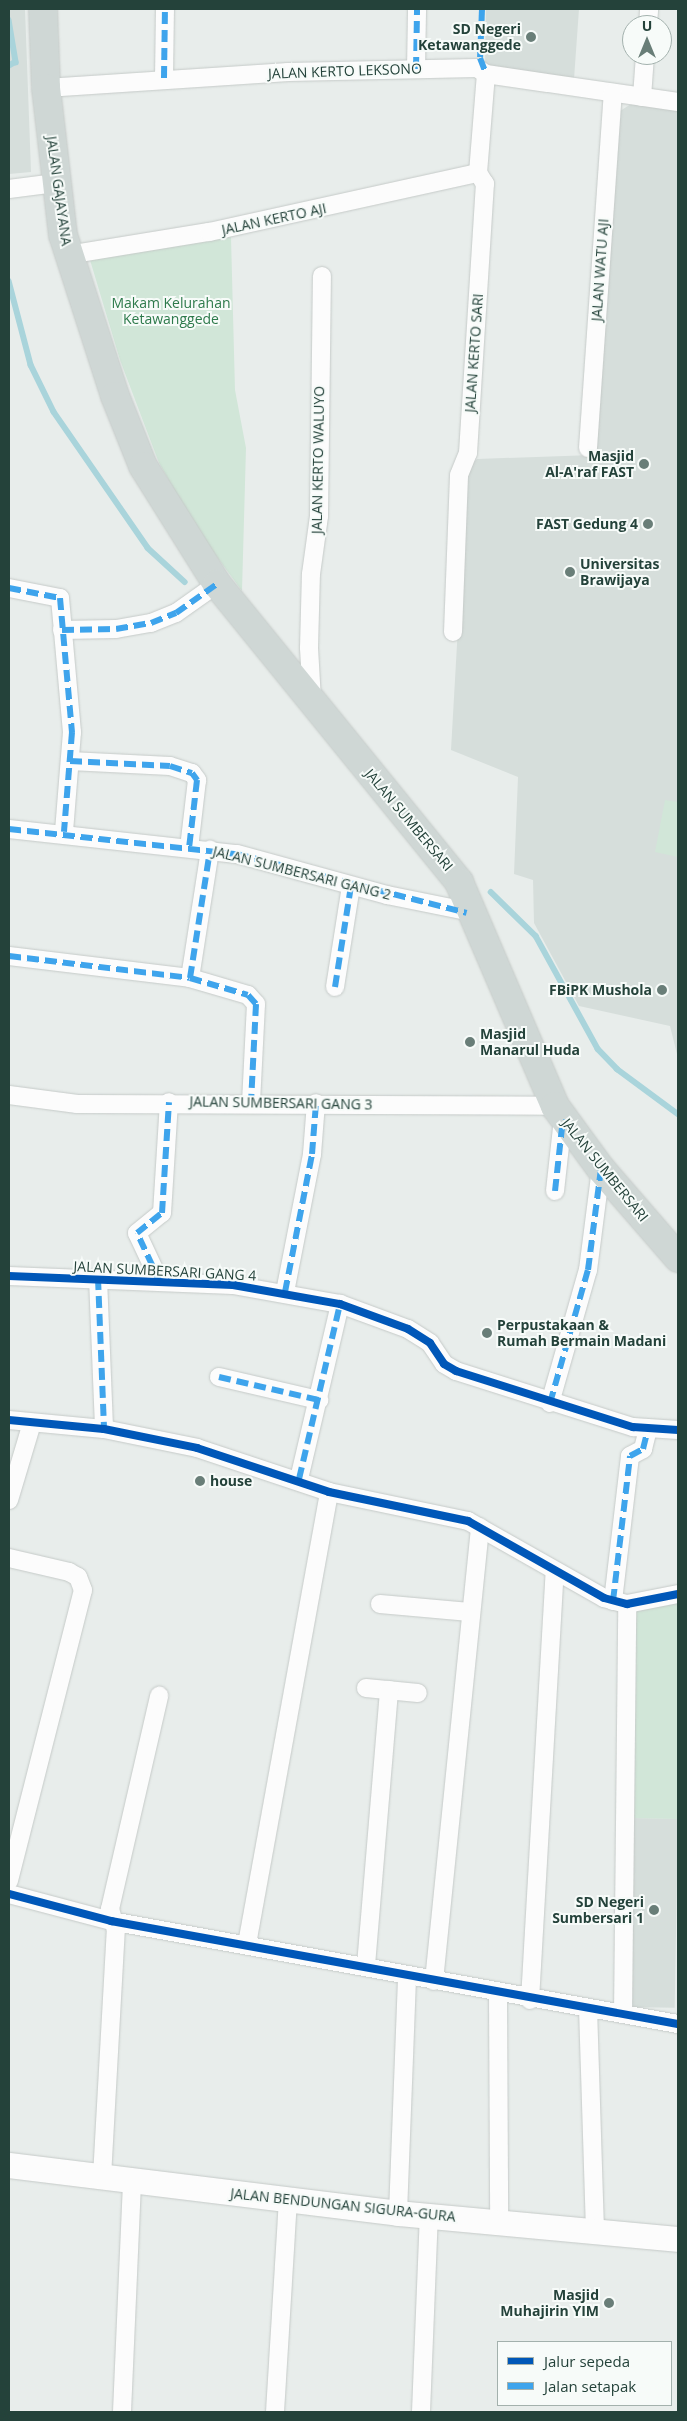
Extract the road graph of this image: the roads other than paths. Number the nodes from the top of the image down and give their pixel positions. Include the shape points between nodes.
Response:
1 (43, 9) edge
2 (166, 9) edge
3 (417, 9) edge
4 (644, 65) edge
5 (416, 69) junction
6 (486, 74) junction
7 (164, 78) junction
8 (46, 88) junction
9 (613, 93) junction
10 (642, 97) junction
11 (678, 102) edge
12 (478, 173) junction
13 (56, 183) junction
14 (9, 189) edge
15 (68, 255) junction
16 (322, 276) dead end
17 (115, 396) joint
18 (588, 448) dead end
19 (9, 588) edge
20 (211, 588) junction
21 (62, 630) junction
22 (453, 632) dead end
23 (298, 687) junction
24 (70, 761) junction
25 (9, 829) edge
26 (64, 832) junction
27 (189, 848) junction
28 (210, 850) junction
29 (351, 886) junction
30 (472, 913) junction
31 (9, 956) edge
32 (190, 978) junction
33 (335, 987) dead end
34 (9, 1095) edge
35 (169, 1102) junction
36 (251, 1102) junction
37 (316, 1103) junction
38 (559, 1113) junction
39 (601, 1169) junction
40 (556, 1191) dead end
41 (678, 1258) edge
42 (9, 1276) edge
43 (98, 1278) junction
44 (160, 1282) junction
45 (285, 1292) junction
46 (340, 1304) junction
47 (219, 1377) dead end
48 (318, 1400) junction
49 (550, 1403) junction
50 (9, 1420) edge
51 (32, 1423) junction
52 (104, 1429) junction
53 (648, 1429) junction
54 (678, 1430) edge
55 (299, 1480) junction
56 (329, 1492) junction
57 (9, 1500) edge
58 (480, 1527) junction
59 (9, 1558) edge
60 (555, 1572) junction
61 (678, 1594) edge
62 (620, 1602) junction
63 (380, 1604) dead end
64 (470, 1612) junction
65 (366, 1688) dead end
66 (388, 1690) junction
67 (418, 1693) dead end
68 (159, 1696) dead end
69 (9, 1881) edge
70 (9, 1894) edge
71 (111, 1921) junction
72 (247, 1944) junction
73 (366, 1965) junction
74 (407, 1975) junction
75 (434, 1981) junction
76 (498, 1994) junction
77 (530, 2000) junction
78 (588, 2008) junction
79 (623, 2014) junction
80 (678, 2024) edge
81 (9, 2165) edge
82 (102, 2177) junction
83 (132, 2181) junction
84 (288, 2199) junction
85 (398, 2213) junction
86 (429, 2216) junction
87 (499, 2222) junction
88 (595, 2232) junction
89 (678, 2239) edge
90 (122, 2412) edge
91 (275, 2412) edge
92 (421, 2412) edge

1 - 8 main road, JALAN GAJAYANA
2 - 7 street
3 - 5 street
4 - 10 street
5 - 6 street, JALAN KERTO LEKSONO via 477,68
5 - 7 street, JALAN KERTO LEKSONO
6 - 9 street, JALAN KERTO LEKSONO
6 - 12 street, JALAN KERTO SARI
7 - 8 street, JALAN KERTO LEKSONO
8 - 13 main road, JALAN GAJAYANA
9 - 10 street, JALAN KERTO LEKSONO
9 - 18 street, JALAN WATU AJI
10 - 11 street, JALAN KERTO LEKSONO
12 - 15 street, JALAN KERTO AJI via 209,232
12 - 22 street, JALAN KERTO SARI via 485,184 468,453 459,475
13 - 14 street
13 - 15 main road, JALAN GAJAYANA
15 - 17 main road, JALAN GAJAYANA
16 - 23 street, JALAN KERTO WALUYO via 319,516 310,629
17 - 20 main road, JALAN SUMBERSARI via 144,466
19 - 21 street via 60,598
20 - 21 street via 186,607 151,623 116,630
20 - 23 main road, JALAN SUMBERSARI
21 - 24 street via 71,712
23 - 30 main road, JALAN SUMBERSARI via 438,853
24 - 26 street
24 - 27 street via 170,766 192,772 197,780
25 - 26 street, JALAN SUMBERSARI GANG 2
26 - 27 street, JALAN SUMBERSARI GANG 2
27 - 28 street, JALAN SUMBERSARI GANG 2
28 - 29 street, JALAN SUMBERSARI GANG 2
28 - 32 street
29 - 30 street, JALAN SUMBERSARI GANG 2
29 - 33 street
30 - 38 main road, JALAN SUMBERSARI via 533,1064
31 - 32 street
32 - 36 street via 254,999
34 - 35 street, JALAN SUMBERSARI GANG 3 via 76,1104
35 - 36 street, JALAN SUMBERSARI GANG 3
35 - 44 street via 162,1213 138,1233
36 - 37 street, JALAN SUMBERSARI GANG 3
37 - 38 street, JALAN SUMBERSARI GANG 3
37 - 45 street via 312,1154
38 - 39 main road, JALAN SUMBERSARI
38 - 40 street
39 - 41 main road, JALAN SUMBERSARI
39 - 49 street via 588,1270
42 - 43 street, JALAN SUMBERSARI GANG 4
43 - 44 street, JALAN SUMBERSARI GANG 4
43 - 52 street
44 - 45 street, JALAN SUMBERSARI GANG 4
45 - 46 street, JALAN SUMBERSARI GANG 4
46 - 48 street
46 - 49 street, JALAN SUMBERSARI GANG 4 via 408,1329 430,1343 444,1364 456,1371
47 - 48 street
48 - 55 street
49 - 53 street, JALAN SUMBERSARI GANG 4
50 - 51 street
51 - 52 street
51 - 57 street
52 - 55 street via 197,1448
53 - 54 street, JALAN SUMBERSARI GANG 4
53 - 62 street via 643,1449 630,1456
55 - 56 street
56 - 58 street
56 - 72 street
58 - 60 street
58 - 64 street
59 - 69 street via 69,1572 78,1577 83,1590
60 - 62 street
60 - 77 street
61 - 62 street
62 - 79 street
63 - 64 street
64 - 75 street
65 - 66 street
66 - 67 street
66 - 73 street
68 - 71 street
70 - 71 street
71 - 72 street
71 - 82 street via 116,1930
72 - 73 street
73 - 74 street
74 - 75 street
74 - 85 street
75 - 76 street
76 - 77 street
76 - 87 street
77 - 78 street
78 - 79 street
78 - 88 street
79 - 80 street
81 - 82 main road, JALAN BENDUNGAN SIGURA-GURA
82 - 83 main road, JALAN BENDUNGAN SIGURA-GURA
83 - 84 main road, JALAN BENDUNGAN SIGURA-GURA
83 - 90 street
84 - 85 main road, JALAN BENDUNGAN SIGURA-GURA
84 - 91 street
85 - 86 main road, JALAN BENDUNGAN SIGURA-GURA
86 - 87 main road, JALAN BENDUNGAN SIGURA-GURA
86 - 92 street
87 - 88 main road, JALAN BENDUNGAN SIGURA-GURA
88 - 89 main road, JALAN BENDUNGAN SIGURA-GURA

